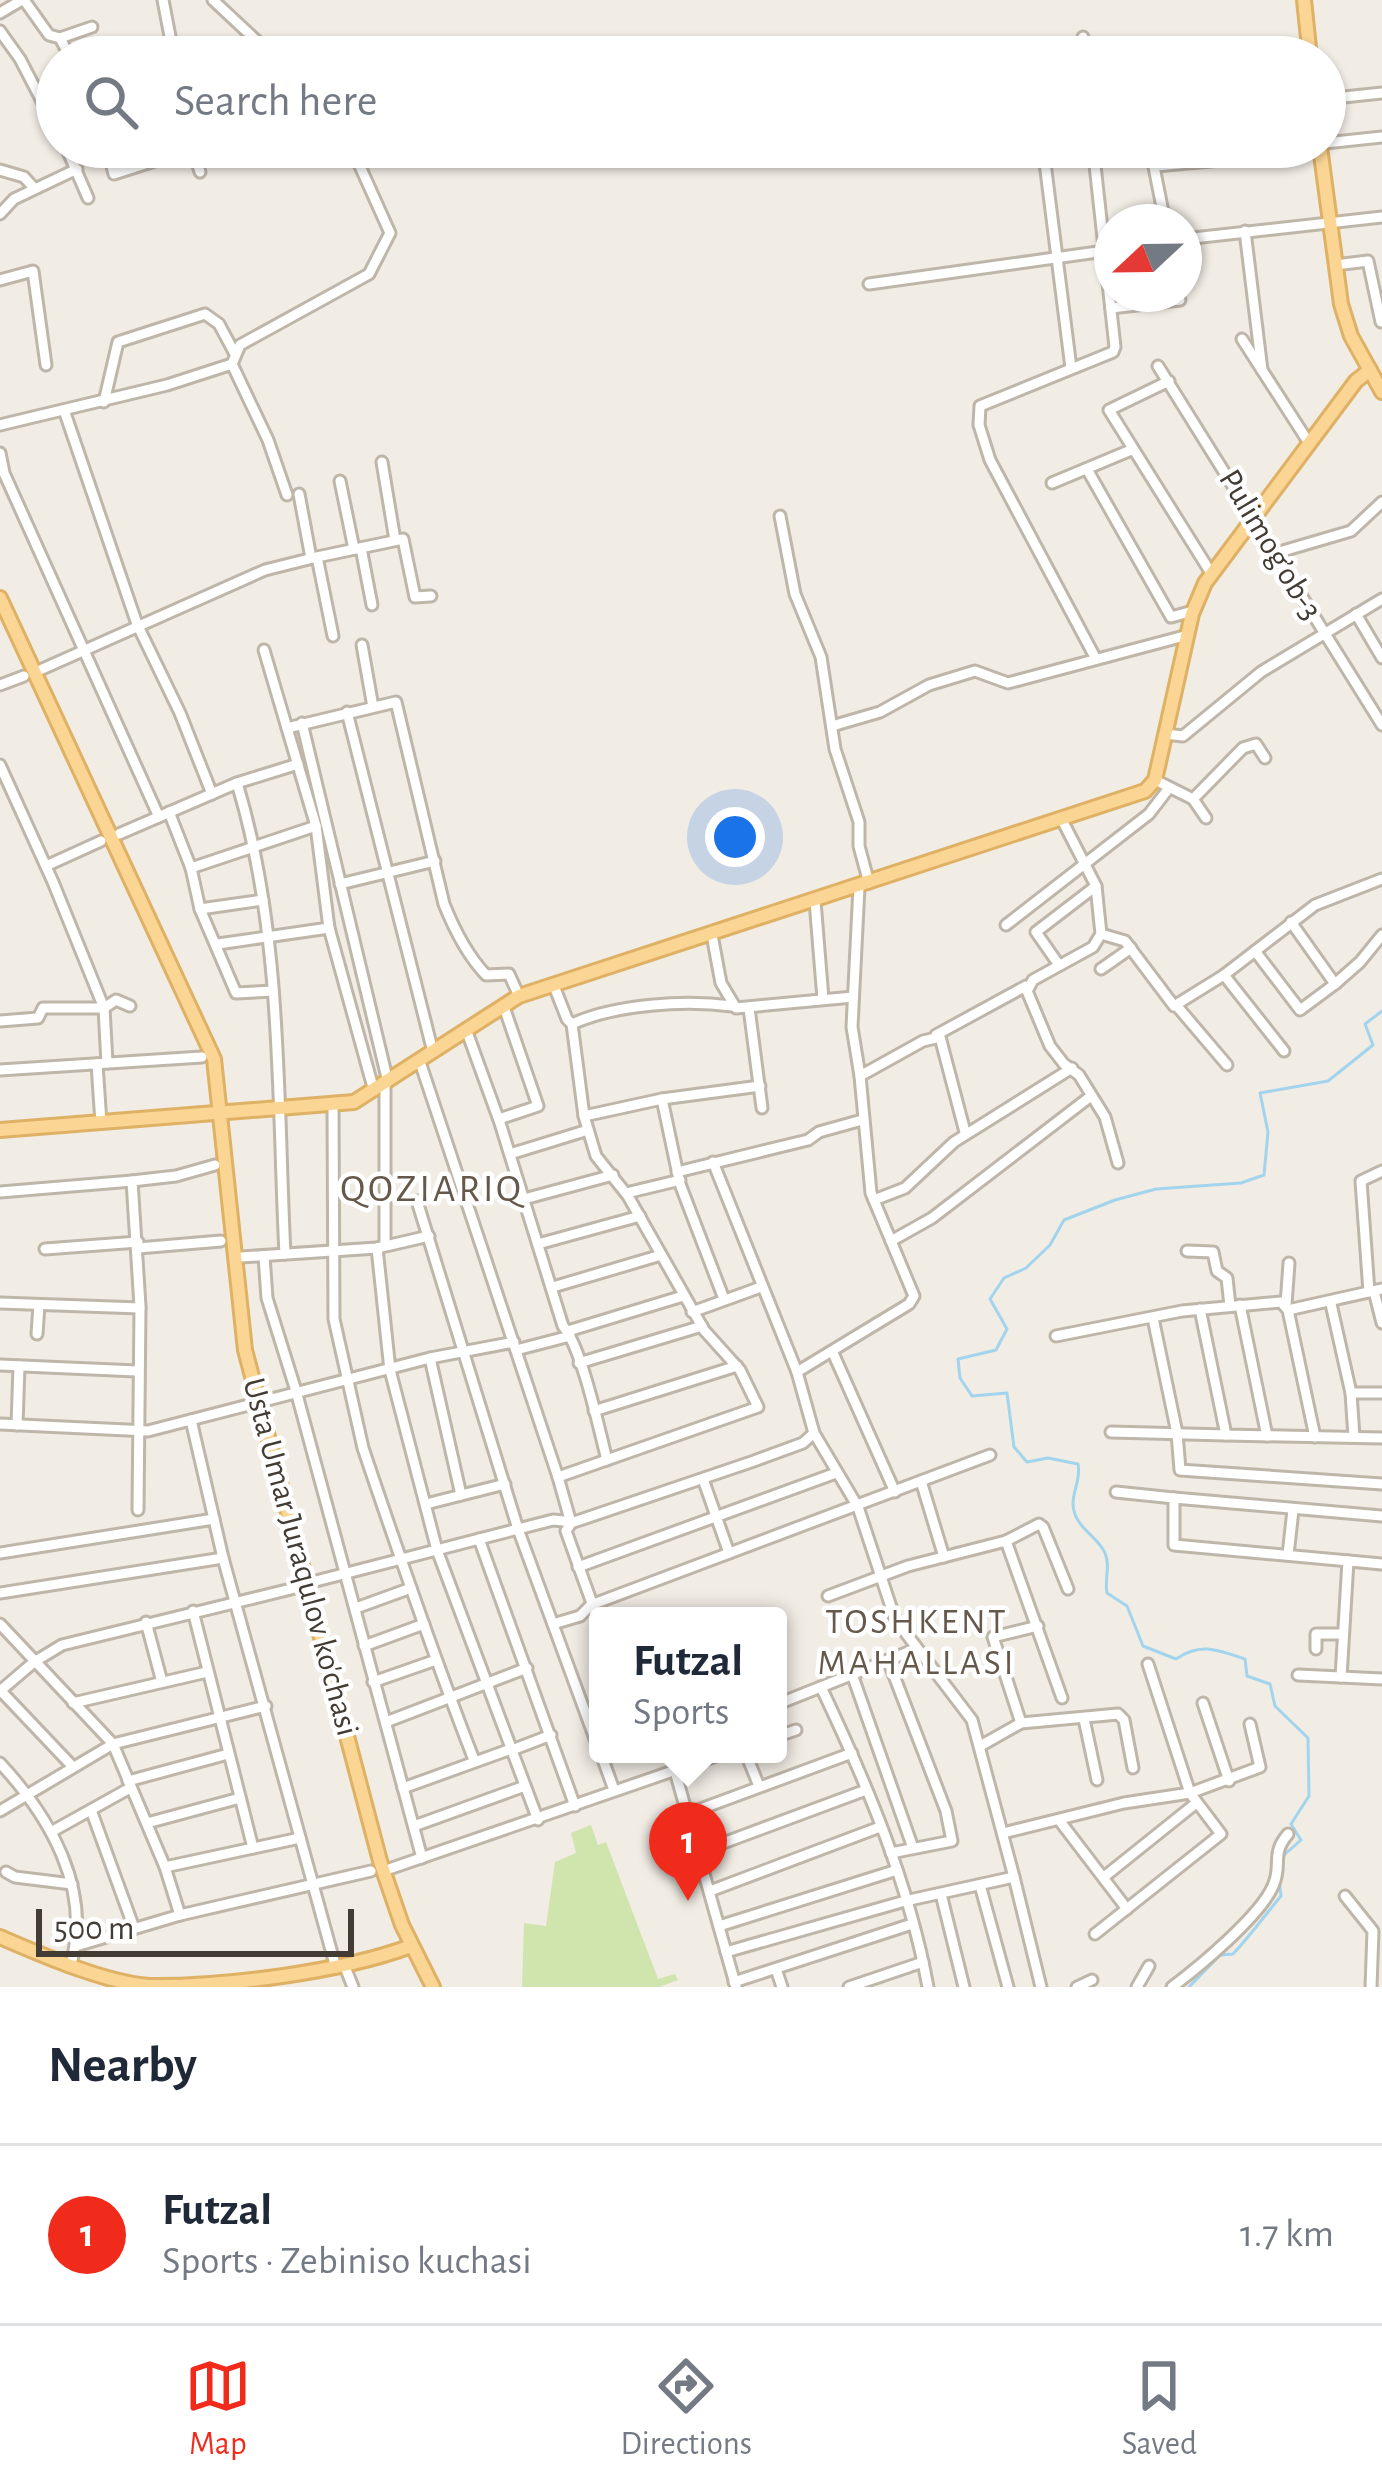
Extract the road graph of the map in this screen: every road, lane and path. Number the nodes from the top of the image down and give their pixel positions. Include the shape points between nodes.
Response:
1 (23, 0) edge
2 (163, 0) edge
3 (213, 0) edge
4 (1304, 0) edge
5 (0, 14) edge
6 (92, 27) dead end
7 (0, 31) edge
8 (53, 36) edge
9 (66, 36) edge
10 (170, 36) edge
11 (252, 36) edge
12 (1308, 36) edge
13 (36, 89) edge
14 (1382, 93) edge
15 (1346, 97) edge
16 (1382, 137) edge
17 (1346, 143) edge
18 (199, 168) edge
19 (360, 168) edge
20 (1045, 168) edge
21 (1096, 168) edge
22 (1156, 168) edge
23 (1324, 168) edge
24 (0, 170) edge
25 (76, 170) joint
26 (200, 172) dead end
27 (34, 188) junction
28 (88, 198) dead end
29 (1102, 204) edge
30 (1163, 204) edge
31 (0, 214) edge
32 (1382, 217) edge
33 (1329, 221) junction
34 (1245, 231) junction
35 (1202, 237) edge
36 (1094, 253) edge
37 (1056, 259) junction
38 (1334, 265) junction
39 (0, 280) edge
40 (869, 284) dead end
41 (1111, 312) edge
42 (1381, 322) edge
43 (1242, 339) dead end
44 (233, 358) junction
45 (46, 365) dead end
46 (1158, 366) dead end
47 (1072, 368) junction
48 (1376, 369) edge
49 (1262, 370) junction
50 (1169, 381) junction
51 (1382, 392) edge
52 (104, 402) junction
53 (64, 410) junction
54 (0, 425) edge
55 (1309, 443) junction
56 (1130, 450) junction
57 (0, 453) edge
58 (382, 462) dead end
59 (1088, 471) junction
60 (2, 473) edge
61 (340, 481) dead end
62 (1052, 483) dead end
63 (1382, 502) edge
64 (780, 516) dead end
65 (1254, 516) junction
66 (395, 540) junction
67 (357, 549) junction
68 (1276, 553) junction
69 (314, 558) junction
70 (1210, 573) junction
71 (430, 596) dead end
72 (0, 598) edge
73 (1382, 599) edge
74 (372, 604) dead end
75 (0, 609) edge
76 (1193, 610) junction
77 (1356, 614) junction
78 (136, 624) junction
79 (1323, 632) junction
80 (1188, 635) junction
81 (333, 636) dead end
82 (362, 645) dead end
83 (84, 647) junction
84 (264, 650) dead end
85 (1382, 658) edge
86 (1096, 659) junction
87 (40, 670) dead end
88 (24, 676) dead end
89 (0, 686) edge
90 (374, 706) junction
91 (347, 712) junction
92 (302, 723) junction
93 (1382, 725) edge
94 (832, 726) junction
95 (287, 728) junction
96 (1165, 734) junction
97 (1265, 758) dead end
98 (298, 764) junction
99 (0, 765) edge
100 (1156, 780) junction
101 (237, 783) junction
102 (1169, 788) junction
103 (212, 794) junction
104 (1193, 799) junction
105 (164, 814) junction
106 (1206, 818) dead end
107 (1062, 820) junction
108 (316, 826) junction
109 (118, 834) dead end
110 (101, 841) dead end
111 (256, 847) junction
112 (435, 861) junction
113 (1084, 864) junction
114 (46, 866) junction
115 (190, 868) junction
116 (388, 872) junction
117 (1382, 879) edge
118 (340, 884) junction
119 (864, 885) junction
120 (1096, 886) junction
121 (263, 899) junction
122 (815, 901) junction
123 (344, 905) junction
124 (200, 909) junction
125 (327, 910) junction
126 (1291, 922) junction
127 (1006, 925) dead end
128 (329, 928) junction
129 (1101, 934) junction
130 (712, 935) junction
131 (1382, 935) edge
132 (269, 936) junction
133 (218, 944) junction
134 (1130, 948) junction
135 (1255, 951) junction
136 (1059, 965) junction
137 (1101, 970) dead end
138 (1224, 974) junction
139 (1335, 983) junction
140 (554, 986) junction
141 (1026, 986) junction
142 (273, 991) junction
143 (519, 996) junction
144 (853, 998) junction
145 (823, 999) junction
146 (1176, 1005) junction
147 (130, 1006) dead end
148 (732, 1006) junction
149 (504, 1007) junction
150 (749, 1008) junction
151 (104, 1009) junction
152 (0, 1021) edge
153 (572, 1024) junction
154 (467, 1032) junction
155 (936, 1035) junction
156 (1284, 1051) dead end
157 (434, 1052) junction
158 (202, 1057) dead end
159 (420, 1062) junction
160 (102, 1063) junction
161 (1227, 1065) dead end
162 (1072, 1067) junction
163 (0, 1070) edge
164 (860, 1076) junction
165 (382, 1086) junction
166 (760, 1086) junction
167 (1091, 1096) junction
168 (662, 1099) junction
169 (333, 1106) junction
170 (762, 1108) dead end
171 (278, 1109) junction
172 (218, 1115) junction
173 (584, 1116) junction
174 (499, 1119) junction
175 (862, 1120) junction
176 (101, 1123) junction
177 (0, 1130) edge
178 (588, 1130) junction
179 (965, 1132) dead end
180 (510, 1154) junction
181 (713, 1162) junction
182 (1118, 1163) dead end
183 (215, 1166) dead end
184 (1382, 1171) edge
185 (613, 1175) junction
186 (678, 1176) junction
187 (132, 1181) junction
188 (0, 1192) edge
189 (626, 1193) junction
190 (524, 1198) junction
191 (874, 1200) junction
192 (417, 1201) dead end
193 (640, 1216) junction
194 (429, 1236) junction
195 (221, 1241) dead end
196 (891, 1241) junction
197 (538, 1244) junction
198 (138, 1245) junction
199 (381, 1246) junction
200 (45, 1250) dead end
201 (333, 1251) junction
202 (1187, 1251) dead end
203 (285, 1254) junction
204 (661, 1255) junction
205 (264, 1256) junction
206 (241, 1257) dead end
207 (1289, 1263) dead end
208 (553, 1287) junction
209 (761, 1287) junction
210 (1375, 1291) edge
211 (683, 1296) junction
212 (724, 1299) junction
213 (0, 1303) edge
214 (1331, 1304) junction
215 (39, 1305) junction
216 (1235, 1305) junction
217 (140, 1308) junction
218 (1287, 1308) junction
219 (1200, 1309) junction
220 (692, 1312) junction
221 (1153, 1318) junction
222 (1382, 1323) edge
223 (702, 1326) junction
224 (569, 1333) junction
225 (37, 1334) dead end
226 (1056, 1336) dead end
227 (515, 1346) junction
228 (465, 1350) junction
229 (833, 1353) junction
230 (430, 1358) junction
231 (579, 1363) junction
232 (0, 1365) edge
233 (19, 1366) junction
234 (737, 1366) junction
235 (390, 1370) junction
236 (137, 1371) junction
237 (796, 1372) junction
238 (348, 1378) junction
239 (296, 1391) junction
240 (1351, 1393) junction
241 (1382, 1393) edge
242 (255, 1401) junction
243 (594, 1412) junction
244 (190, 1420) junction
245 (0, 1424) edge
246 (16, 1425) junction
247 (140, 1430) junction
248 (1111, 1432) dead end
249 (814, 1433) junction
250 (1177, 1433) junction
251 (1226, 1435) junction
252 (1267, 1436) junction
253 (1315, 1437) junction
254 (1354, 1437) junction
255 (1382, 1438) edge
256 (990, 1455) dead end
257 (608, 1460) junction
258 (836, 1474) junction
259 (558, 1478) junction
260 (704, 1479) junction
261 (921, 1480) junction
262 (505, 1484) junction
263 (1382, 1484) edge
264 (895, 1492) junction
265 (1116, 1492) dead end
266 (461, 1495) junction
267 (1174, 1498) junction
268 (425, 1504) junction
269 (858, 1507) junction
270 (138, 1510) dead end
271 (1293, 1510) junction
272 (1382, 1516) edge
273 (717, 1517) junction
274 (214, 1519) junction
275 (571, 1523) junction
276 (518, 1529) junction
277 (478, 1540) junction
278 (1006, 1541) junction
279 (437, 1550) junction
280 (0, 1553) edge
281 (729, 1553) junction
282 (1288, 1555) junction
283 (223, 1558) junction
284 (944, 1558) junction
285 (399, 1559) junction
286 (1348, 1561) junction
287 (1382, 1564) edge
288 (578, 1567) junction
289 (346, 1574) junction
290 (882, 1575) junction
291 (312, 1582) dead end
292 (295, 1588) dead end
293 (411, 1588) junction
294 (1068, 1589) dead end
295 (0, 1593) edge
296 (828, 1596) dead end
297 (236, 1600) junction
298 (591, 1605) junction
299 (356, 1608) junction
300 (193, 1611) junction
301 (146, 1622) junction
302 (0, 1624) edge
303 (424, 1624) junction
304 (553, 1624) junction
305 (1038, 1626) junction
306 (1341, 1634) junction
307 (364, 1646) junction
308 (916, 1649) junction
309 (1316, 1649) dead end
310 (436, 1660) junction
311 (888, 1660) junction
312 (34, 1662) junction
313 (1148, 1664) dead end
314 (527, 1668) junction
315 (207, 1672) junction
316 (852, 1674) junction
317 (1298, 1675) dead end
318 (1341, 1677) junction
319 (1382, 1678) edge
320 (162, 1682) junction
321 (373, 1682) junction
322 (488, 1685) junction
323 (821, 1687) junction
324 (0, 1690) edge
325 (450, 1698) junction
326 (1062, 1698) dead end
327 (787, 1700) edge
328 (73, 1703) junction
329 (1203, 1703) dead end
330 (266, 1706) junction
331 (220, 1718) junction
332 (1084, 1719) junction
333 (386, 1722) junction
334 (589, 1723) edge
335 (1021, 1723) junction
336 (1250, 1724) dead end
337 (796, 1730) dead end
338 (787, 1733) edge
339 (551, 1735) junction
340 (112, 1744) junction
341 (982, 1745) junction
342 (511, 1750) junction
343 (852, 1753) junction
344 (228, 1754) junction
345 (474, 1760) junction
346 (0, 1763) edge
347 (604, 1763) edge
348 (675, 1763) edge
349 (697, 1763) edge
350 (750, 1763) edge
351 (73, 1767) junction
352 (1133, 1768) dead end
353 (675, 1771) junction
354 (1097, 1780) dead end
355 (1228, 1781) junction
356 (129, 1785) junction
357 (525, 1786) junction
358 (759, 1786) junction
359 (403, 1788) junction
360 (614, 1790) junction
361 (866, 1790) junction
362 (28, 1794) junction
363 (240, 1798) junction
364 (1192, 1798) junction
365 (575, 1806) junction
366 (0, 1810) edge
367 (91, 1810) junction
368 (687, 1814) junction
369 (538, 1820) junction
370 (1059, 1820) junction
371 (147, 1823) junction
372 (414, 1826) junction
373 (880, 1827) junction
374 (51, 1832) junction
375 (1003, 1833) junction
376 (1288, 1834) dead end
377 (300, 1838) junction
378 (254, 1848) junction
379 (913, 1848) junction
380 (699, 1852) junction
381 (891, 1853) junction
382 (422, 1858) junction
383 (165, 1867) junction
384 (389, 1869) dead end
385 (897, 1870) junction
386 (6, 1871) dead end
387 (371, 1871) dead end
388 (1014, 1876) junction
389 (1104, 1877) junction
390 (72, 1884) junction
391 (314, 1884) junction
392 (980, 1885) junction
393 (710, 1891) junction
394 (941, 1894) junction
395 (1345, 1896) dead end
396 (905, 1901) junction
397 (1127, 1909) junction
398 (180, 1916) junction
399 (912, 1924) junction
400 (719, 1926) junction
401 (134, 1928) junction
402 (1095, 1934) dead end
403 (0, 1937) edge
404 (76, 1946) junction
405 (409, 1947) junction
406 (726, 1952) junction
407 (923, 1962) junction
408 (71, 1964) junction
409 (1149, 1966) dead end
410 (340, 1968) junction
411 (776, 1970) junction
412 (1092, 1979) dead end
413 (298, 1981) edge
414 (236, 1984) edge
415 (735, 1984) edge
416 (147, 1987) edge
417 (189, 1987) edge
418 (353, 1987) edge
419 (430, 1987) edge
420 (782, 1987) edge
421 (849, 1987) edge
422 (928, 1987) edge
423 (964, 1987) edge
424 (1008, 1987) edge
425 (1041, 1987) edge
426 (1077, 1987) edge
427 (1137, 1987) edge
428 (1172, 1987) edge
429 (1371, 1987) edge

1 - 5 street
1 - 8 street
2 - 10 street
3 - 11 street
4 - 12 main road
6 - 9 street
7 - 13 street
14 - 15 street
16 - 17 street
18 - 26 street
19 - 44 street via 390,233 370,274 240,345
20 - 37 street
21 - 29 street
22 - 30 street
23 - 33 main road
24 - 27 street
25 - 27 street
25 - 28 street
27 - 31 street
32 - 33 street
33 - 34 street
33 - 38 main road
34 - 35 street
34 - 49 street
36 - 37 street
37 - 40 street
37 - 47 street
38 - 42 street via 1368,261
38 - 48 main road via 1344,315
39 - 45 street via 33,271
41 - 47 street via 1113,352
43 - 49 street
44 - 52 street
44 - 52 street via 219,324 205,314 118,342
44 - 69 street
46 - 50 street, Pulimog’ob-3
47 - 86 street via 980,406 980,425 990,460
48 - 51 main road
48 - 55 main road via 1356,381
49 - 55 street
50 - 56 street via 1109,410
50 - 65 street, Pulimog’ob-3
52 - 53 street
53 - 54 street
53 - 78 street
55 - 65 main road
56 - 59 street
56 - 70 street
57 - 60 street
58 - 66 street
59 - 62 street
59 - 76 street via 1171,617
60 - 83 street
61 - 67 street
63 - 68 street via 1351,531
64 - 94 street
65 - 68 street, Pulimog’ob-3
65 - 70 main road
66 - 67 street
66 - 71 street via 406,542 416,597
67 - 69 street
67 - 74 street
68 - 79 street, Pulimog’ob-3
69 - 78 street
69 - 81 street
70 - 76 main road
72 - 172 main road via 206,1036
73 - 77 street
75 - 172 main road via 201,1037
76 - 80 main road
77 - 79 street
77 - 85 street
78 - 83 street
78 - 103 street
79 - 93 street, Pulimog’ob-3
79 - 96 street via 1183,736
80 - 86 street
80 - 96 main road
82 - 90 street
83 - 87 street
83 - 105 street
84 - 95 street
86 - 94 street via 1008,683 975,670
88 - 89 street
90 - 91 street
90 - 112 street via 395,702
91 - 92 street
91 - 116 street
92 - 95 street
92 - 118 street
94 - 119 street via 860,822
95 - 98 street
96 - 100 main road
97 - 104 street via 1256,744 1244,748
98 - 101 street
98 - 108 street
99 - 114 street
100 - 102 street
100 - 107 main road
101 - 103 street
101 - 111 street
102 - 104 street
102 - 113 street via 1149,814
103 - 105 street
104 - 106 street
105 - 109 street
105 - 115 street
107 - 113 street
107 - 119 main road
108 - 111 street
108 - 125 street
110 - 114 street
111 - 115 street
111 - 121 street
112 - 116 street
112 - 143 street via 454,929 486,975 509,974
113 - 120 street
113 - 127 street
114 - 151 street
115 - 124 street
116 - 118 street
116 - 157 street
117 - 126 street
118 - 123 street
119 - 122 main road
119 - 144 street
120 - 129 street
120 - 136 street via 1036,932
121 - 124 street
121 - 132 street
122 - 130 main road
122 - 145 street
123 - 125 street
123 - 165 street
124 - 133 street
125 - 128 street
126 - 135 street
126 - 139 street
128 - 132 street
128 - 165 street
129 - 134 street via 1119,936
129 - 136 street via 1094,947
130 - 140 main road
130 - 148 street
131 - 139 street
132 - 133 street
132 - 142 street
133 - 142 street via 236,993
134 - 137 street
134 - 146 street
135 - 138 street
135 - 139 street via 1300,1010
136 - 141 street
138 - 146 street
138 - 156 street
140 - 143 main road
140 - 153 street
141 - 155 street
141 - 162 street via 1050,1046
142 - 171 street
143 - 149 main road
144 - 145 street
144 - 164 street
145 - 150 street
146 - 161 street
147 - 151 street via 116,1000
148 - 150 street
148 - 153 street via 680,1001
149 - 154 main road
149 - 174 street via 538,1106
150 - 166 street
151 - 152 street via 44,1008 38,1018
151 - 160 street
153 - 173 street
154 - 157 main road
154 - 174 street
155 - 164 street
155 - 179 street
157 - 159 main road
158 - 160 street
159 - 165 main road
159 - 227 street
160 - 163 street
160 - 176 street
162 - 167 street
162 - 191 street via 954,1142 905,1188
164 - 175 street
165 - 169 main road
165 - 199 street
166 - 168 street
166 - 170 street
167 - 182 street
167 - 196 street
168 - 173 street
168 - 186 street
169 - 171 main road
169 - 201 street
171 - 172 main road
171 - 203 street
172 - 176 main road
172 - 242 main road, Usta Umar Juraqulov ko'chasi
173 - 178 street
174 - 180 street
175 - 181 street
175 - 191 street
176 - 177 main road
178 - 180 street
178 - 185 street
180 - 190 street
181 - 186 street
181 - 209 street
183 - 187 street
184 - 210 street via 1361,1181
185 - 189 street
185 - 190 street
186 - 189 street
186 - 212 street
187 - 188 street
187 - 198 street
189 - 193 street
190 - 197 street
191 - 196 street
192 - 194 street
193 - 197 street
193 - 204 street
194 - 199 street
194 - 228 street
195 - 198 street
196 - 229 street via 912,1301
197 - 208 street
198 - 200 street
198 - 217 street
199 - 201 street
199 - 235 street
201 - 203 street
201 - 238 street via 334,1319
202 - 216 street via 1213,1252
203 - 205 street
204 - 208 street
204 - 211 street
205 - 206 street
205 - 239 street via 267,1298
207 - 218 street
208 - 224 street
209 - 212 street
209 - 237 street
210 - 214 street
210 - 222 street
211 - 220 street
211 - 224 street
212 - 220 street
213 - 215 street
214 - 218 street
214 - 240 street
215 - 217 street
215 - 225 street
216 - 218 street
216 - 219 street
216 - 252 street
217 - 236 street
218 - 253 street
219 - 221 street
219 - 251 street
220 - 223 street
221 - 226 street
221 - 250 street
223 - 231 street
223 - 234 street
224 - 227 street
224 - 231 street
227 - 228 street
227 - 259 street
228 - 230 street
228 - 262 street
229 - 237 street
229 - 264 street
230 - 235 street
230 - 266 street
231 - 243 street
232 - 233 street
233 - 236 street
233 - 246 street
234 - 243 street
234 - 257 street via 757,1409
235 - 238 street
235 - 268 street
236 - 247 street
237 - 249 street
238 - 239 street
238 - 285 street
239 - 242 street
239 - 289 street
240 - 241 street
240 - 254 street
242 - 244 street
242 - 405 main road, Usta Umar Juraqulov ko'chasi
243 - 257 street
244 - 247 street
244 - 274 street
245 - 246 street
246 - 247 street
247 - 270 street
248 - 250 street
249 - 258 street
249 - 260 street
250 - 251 street
250 - 263 street via 1180,1470
251 - 252 street
252 - 253 street
253 - 254 street
254 - 255 street
256 - 261 street
257 - 259 street
258 - 269 street
258 - 273 street
259 - 275 street
260 - 273 street
260 - 275 street
261 - 264 street
261 - 284 street
262 - 266 street
262 - 276 street
264 - 269 street
265 - 267 street
266 - 268 street
267 - 271 street
267 - 282 street via 1174,1545
268 - 279 street
269 - 281 street
269 - 290 street
271 - 272 street
271 - 282 street
273 - 281 street
273 - 288 street
274 - 280 street
274 - 283 street
275 - 276 street
275 - 288 street via 566,1531
276 - 277 street
276 - 304 street
277 - 279 street
277 - 314 street
278 - 284 street
278 - 294 street via 1042,1525
278 - 305 street
279 - 285 street
279 - 322 street
281 - 298 street
282 - 286 street
283 - 295 street
283 - 297 street
284 - 290 street
285 - 289 street
285 - 293 street
286 - 287 street
286 - 306 street
288 - 298 street
289 - 291 street
289 - 299 street
290 - 296 street
290 - 308 street via 895,1619
292 - 297 street
293 - 299 street
293 - 303 street
297 - 300 street
297 - 330 street
298 - 304 street
299 - 307 street
300 - 301 street
300 - 315 street
301 - 312 street via 62,1645
301 - 320 street
302 - 312 street
303 - 307 street
303 - 310 street
304 - 334 street
305 - 326 street
305 - 335 street via 993,1637
306 - 309 street via 1316,1634
306 - 318 street
307 - 321 street
308 - 311 street
308 - 341 street via 973,1720
310 - 321 street
310 - 325 street
311 - 316 street
311 - 379 street via 952,1840
312 - 324 street
312 - 328 street
313 - 364 street
314 - 322 street
314 - 339 street
315 - 320 street
315 - 331 street
316 - 323 street
316 - 379 street
317 - 318 street
318 - 319 street
320 - 328 street
321 - 333 street
322 - 325 street
322 - 342 street
323 - 327 street
323 - 343 street
324 - 351 street
325 - 333 street
325 - 345 street
328 - 340 street
329 - 355 street
330 - 331 street
330 - 377 street
331 - 340 street
331 - 344 street
332 - 335 street
332 - 352 street via 1124,1720
332 - 354 street
333 - 359 street
335 - 341 street
336 - 355 street via 1262,1764
337 - 338 street
339 - 342 street
339 - 365 street
340 - 351 street
340 - 356 street
341 - 375 street
342 - 345 street
342 - 357 street
343 - 358 street
343 - 361 street
344 - 356 street
344 - 363 street
345 - 359 street
346 - 362 street
347 - 360 street
348 - 353 street
349 - 353 street
350 - 358 street
351 - 362 street
353 - 360 street
353 - 368 street
355 - 364 street
356 - 367 street
356 - 371 street
357 - 369 street
357 - 372 street
358 - 368 street
359 - 372 street
360 - 365 street
361 - 373 street
361 - 380 street
362 - 366 street
362 - 374 street
363 - 371 street
363 - 378 street
364 - 370 street via 1124,1803
364 - 389 street
364 - 397 street via 1224,1838
365 - 369 street
367 - 374 street
367 - 401 street
368 - 380 street
369 - 382 street
370 - 375 street
370 - 389 street
371 - 383 street
372 - 382 street
373 - 381 street
373 - 393 street
374 - 390 street
375 - 388 street
376 - 428 street via 1275,1851 1273,1888 1228,1941
377 - 378 street
377 - 391 street
378 - 383 street
379 - 381 street
380 - 393 street
381 - 385 street
382 - 384 street
383 - 398 street
385 - 396 street
385 - 400 street
386 - 390 street
387 - 391 street
388 - 392 street
388 - 425 street
389 - 397 street
390 - 404 street
391 - 398 street
391 - 410 street
392 - 394 street
392 - 424 street
393 - 400 street
394 - 396 street
394 - 423 street
395 - 429 street via 1373,1929
396 - 399 street
396 - 406 street
397 - 402 street
398 - 401 street
399 - 407 street
399 - 411 street
400 - 406 street
401 - 404 street
403 - 408 main road
404 - 408 street
405 - 410 main road
405 - 419 main road, Usta Umar Juraqulov ko'chasi
406 - 415 street
407 - 421 street
407 - 422 street
408 - 416 main road
409 - 427 street
410 - 413 main road
410 - 418 street
411 - 415 street
411 - 420 street
412 - 426 street
413 - 414 main road
414 - 417 main road
416 - 417 main road

